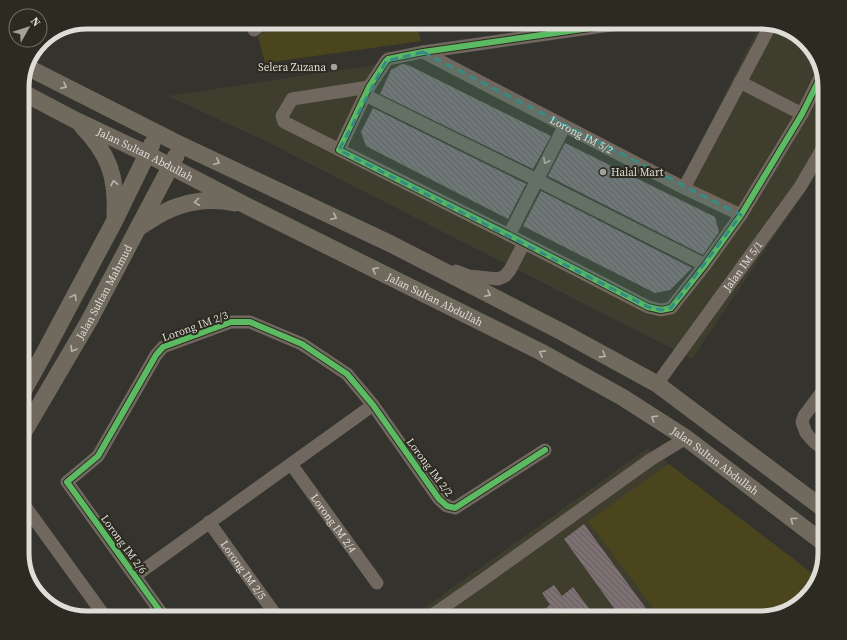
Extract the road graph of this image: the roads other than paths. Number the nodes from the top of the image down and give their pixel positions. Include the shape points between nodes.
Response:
1 (572, 29) edge
2 (768, 29) edge
3 (423, 52) junction
4 (32, 69) edge
5 (740, 82) junction
6 (818, 83) edge
7 (367, 91) junction
8 (29, 96) edge
9 (802, 114) junction
10 (75, 120) junction
11 (564, 126) junction
12 (158, 133) junction
13 (181, 145) junction
14 (339, 150) junction
15 (147, 154) junction
16 (818, 156) edge
17 (171, 166) junction
18 (537, 180) junction
19 (684, 188) junction
20 (249, 207) junction
21 (741, 215) junction
22 (114, 222) junction
23 (138, 228) junction
24 (509, 235) junction
25 (524, 243) junction
26 (392, 244) junction
27 (705, 265) junction
28 (29, 381) edge
29 (657, 384) junction
30 (818, 397) edge
31 (373, 405) junction
32 (29, 423) edge
33 (686, 438) junction
34 (818, 445) edge
35 (545, 450) dead end
36 (291, 464) junction
37 (67, 482) joint
38 (818, 505) edge
39 (29, 512) edge
40 (210, 522) junction
41 (818, 539) edge
42 (135, 576) junction
43 (377, 583) dead end
44 (101, 611) edge
45 (160, 611) edge
46 (273, 611) edge
47 (438, 611) edge

1 - 3 street
2 - 5 street
3 - 7 street via 388,59
3 - 11 street, Lorong IM 5/2
4 -> 12 main road
5 - 9 street
5 - 19 street
6 - 9 street
7 - 14 street
7 - 14 street via 292,99 282,116 284,122
7 - 18 street
8 - 10 main road, Jalan Sultan Abdullah
9 - 21 street
10 - 15 main road, Jalan Sultan Abdullah
22 -> 10 main road via 115,188 110,168 104,153 91,135
11 -> 18 street
11 - 19 street, Lorong IM 5/2
12 - 13 main road
12 - 15 main road
13 - 17 main road, Jalan Sultan Mahmud
13 -> 26 main road
14 - 24 street
15 - 17 main road, Jalan Sultan Abdullah
15 - 22 main road
16 - 29 street, Jalan IM 5/1 via 800,187
17 - 20 main road, Jalan Sultan Abdullah
17 - 23 main road, Jalan Sultan Mahmud
18 - 24 street
18 - 27 street
19 - 21 street, Lorong IM 5/2
20 -> 23 main road via 214,200 191,203 161,214
33 -> 20 main road, Jalan Sultan Abdullah via 541,352
21 - 27 street
28 -> 22 main road
23 -> 32 main road, Jalan Sultan Mahmud via 89,321
24 - 25 street
25 - 26 street via 510,270 498,279 469,276
25 - 27 street via 648,308 661,310 671,308
26 -> 29 main road
29 - 38 main road
30 - 34 street via 802,422 806,433
31 - 35 street, Lorong IM 2/2 via 438,499 447,506 455,508
31 - 36 street
31 - 37 street, Lorong IM 2/3 via 347,374 302,344 250,322 231,322 163,347 98,456
41 -> 33 main road, Jalan Sultan Abdullah
33 - 47 street via 650,460
36 - 40 street
36 - 43 street, Lorong IM 2/4
37 - 42 street, Lorong IM 2/6
39 - 44 street
40 - 42 street
40 - 46 street, Lorong IM 2/5
42 - 45 street, Lorong IM 2/6

